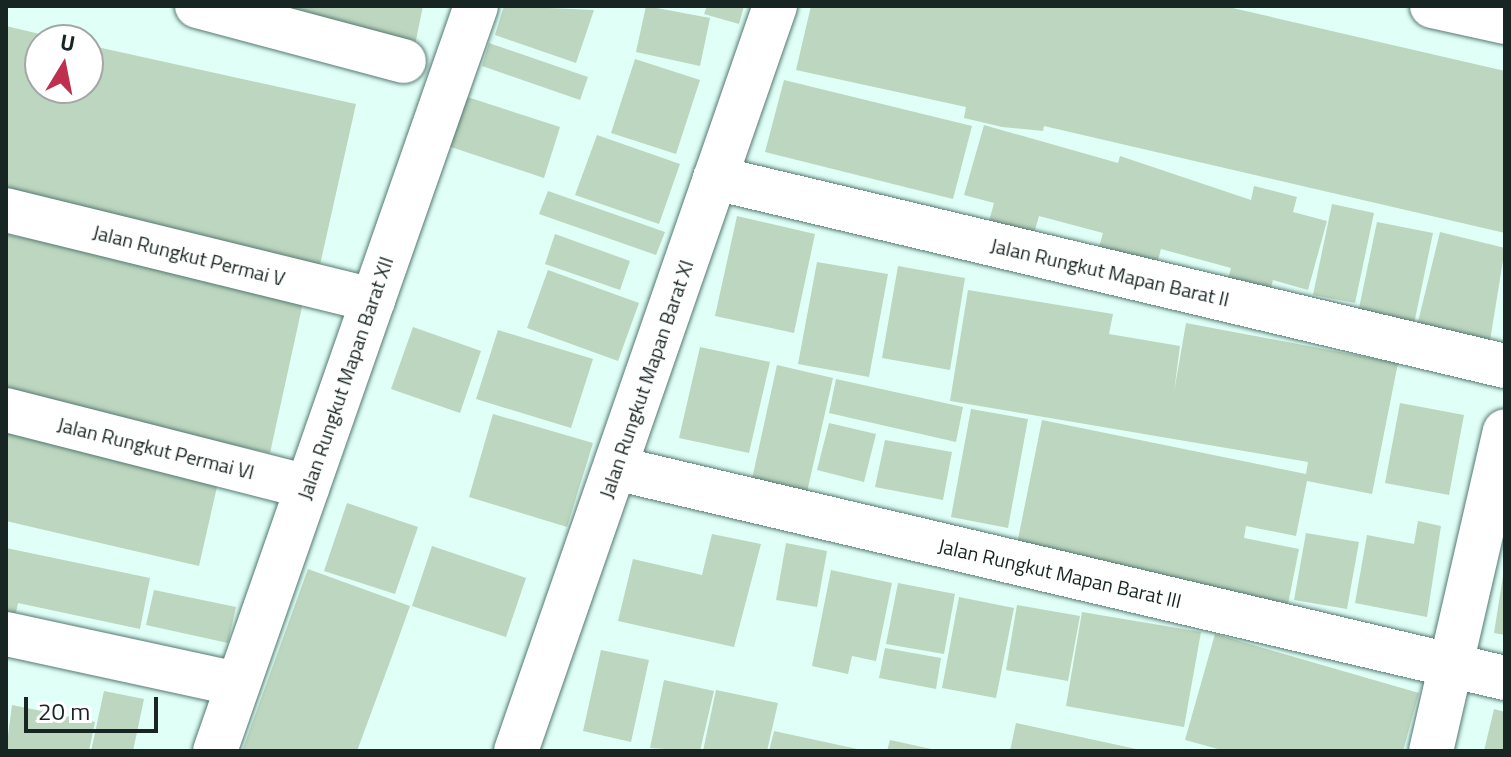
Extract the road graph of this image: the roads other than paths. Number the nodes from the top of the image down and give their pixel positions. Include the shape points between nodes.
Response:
1 (197, 6) edge
2 (476, 6) edge
3 (775, 6) edge
4 (1432, 6) edge
5 (1505, 22) edge
6 (404, 61) dead end
7 (715, 178) junction
8 (6, 210) edge
9 (373, 300) junction
10 (1505, 366) edge
11 (6, 410) edge
12 (1505, 431) edge
13 (615, 468) junction
14 (307, 487) junction
15 (6, 634) edge
16 (1451, 666) junction
17 (1505, 678) edge
18 (238, 684) junction
19 (215, 751) edge
20 (516, 751) edge
21 (1431, 751) edge

1 - 6 street
2 - 9 street, Jalan Rungkut Mapan Barat XII
3 - 7 street, Jalan Rungkut Mapan Barat XI
4 - 5 street
7 - 10 street, Jalan Rungkut Mapan Barat II
7 - 13 street, Jalan Rungkut Mapan Barat XI
8 - 9 street, Jalan Rungkut Permai V
9 - 14 street, Jalan Rungkut Mapan Barat XII
11 - 14 street, Jalan Rungkut Permai VI
12 - 16 street
13 - 16 street, Jalan Rungkut Mapan Barat III
13 - 20 street, Jalan Rungkut Mapan Barat XI
14 - 18 street, Jalan Rungkut Mapan Barat XII
15 - 18 street
16 - 17 street, Jalan Rungkut Mapan Barat III
16 - 21 street
18 - 19 street, Jalan Rungkut Mapan Barat XII

